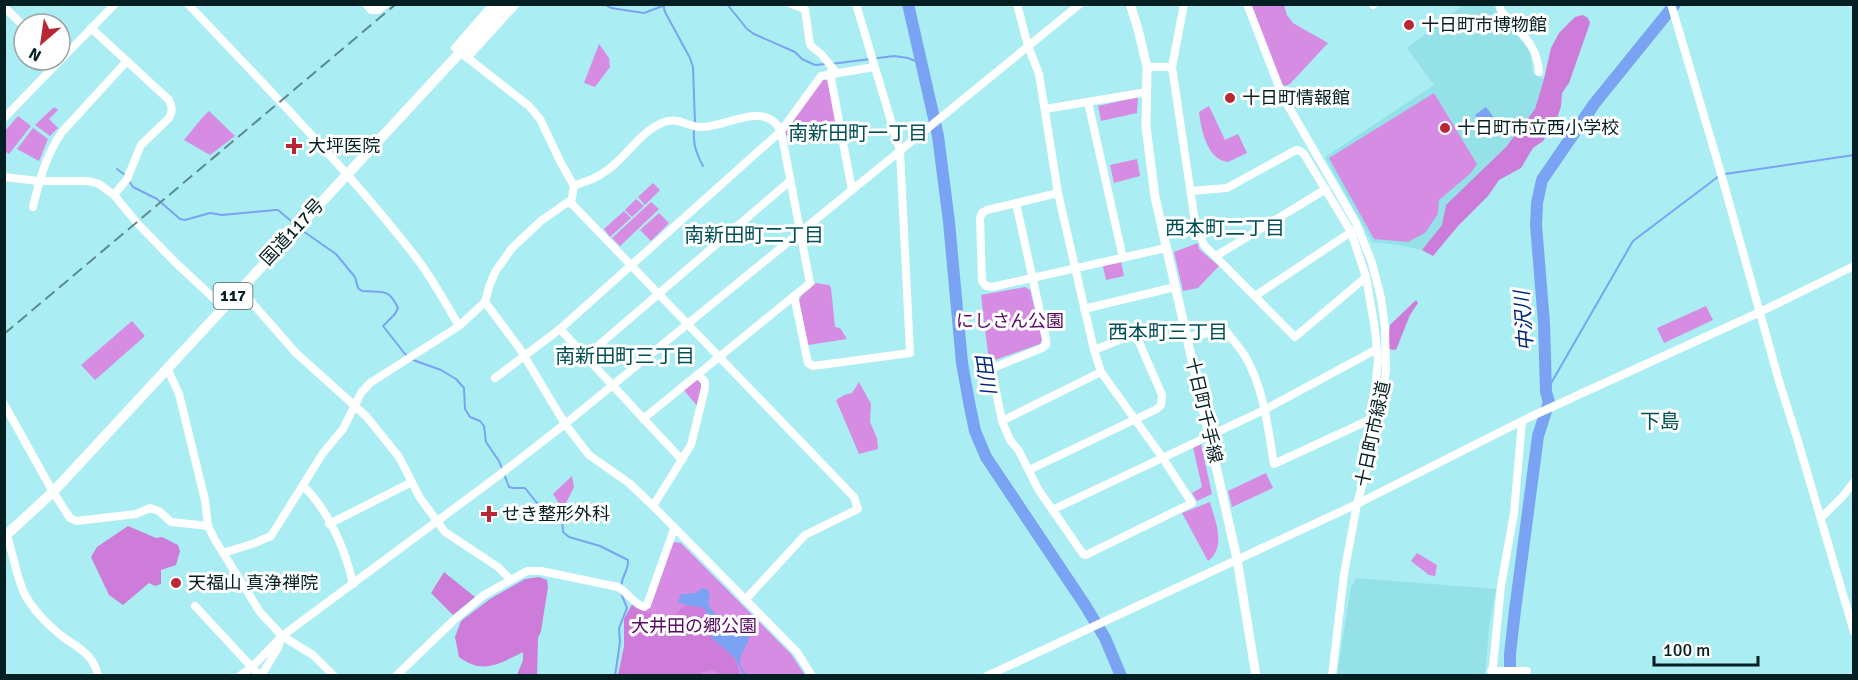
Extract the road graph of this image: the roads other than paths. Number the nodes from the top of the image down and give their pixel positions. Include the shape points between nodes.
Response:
1 (115, 4) edge
2 (188, 4) edge
3 (366, 4) edge
4 (387, 4) edge
5 (493, 4) edge
6 (505, 4) edge
7 (516, 4) edge
8 (791, 4) edge
9 (856, 4) edge
10 (1017, 4) edge
11 (1080, 4) edge
12 (1130, 4) edge
13 (1184, 4) edge
14 (1247, 4) edge
15 (1498, 4) edge
16 (1671, 4) edge
17 (91, 28) junction
18 (1028, 46) junction
19 (72, 48) edge
20 (464, 55) junction
21 (127, 61) junction
22 (1172, 66) junction
23 (874, 67) junction
24 (1147, 67) junction
25 (833, 71) junction
26 (48, 72) edge
27 (1539, 72) dead end
28 (1147, 92) junction
29 (1088, 102) junction
30 (1045, 109) junction
31 (4, 118) edge
32 (781, 131) junction
33 (900, 151) junction
34 (346, 174) junction
35 (4, 177) edge
36 (38, 181) junction
37 (790, 181) junction
38 (574, 186) junction
39 (1326, 189) junction
40 (852, 190) junction
41 (1191, 191) junction
42 (1058, 193) junction
43 (114, 195) junction
44 (571, 203) junction
45 (1016, 203) junction
46 (33, 207) dead end
47 (1351, 232) junction
48 (800, 233) junction
49 (1166, 248) junction
50 (1216, 256) junction
51 (1123, 258) junction
52 (632, 264) junction
53 (1854, 266) edge
54 (1075, 268) junction
55 (1366, 277) junction
56 (1033, 278) junction
57 (242, 286) junction
58 (1175, 287) junction
59 (659, 293) junction
60 (794, 296) junction
61 (1255, 296) junction
62 (485, 302) junction
63 (223, 307) junction
64 (1084, 309) junction
65 (1760, 312) junction
66 (688, 324) junction
67 (459, 326) junction
68 (560, 329) junction
69 (1187, 337) junction
70 (1377, 349) junction
71 (1094, 350) junction
72 (525, 357) junction
73 (585, 357) junction
74 (719, 357) junction
75 (167, 368) junction
76 (1101, 372) junction
77 (698, 374) junction
78 (495, 378) dead end
79 (612, 386) junction
80 (4, 404) edge
81 (354, 404) junction
82 (1264, 410) junction
83 (643, 418) junction
84 (1135, 419) junction
85 (1526, 419) junction
86 (1002, 421) junction
87 (565, 424) junction
88 (1209, 435) junction
89 (1162, 457) junction
90 (682, 460) junction
91 (1029, 470) junction
92 (412, 482) junction
93 (1854, 482) edge
94 (303, 486) junction
95 (53, 492) junction
96 (1357, 504) junction
97 (653, 506) junction
98 (1052, 510) junction
99 (1821, 518) junction
100 (437, 522) junction
101 (329, 524) junction
102 (208, 526) junction
103 (674, 529) junction
104 (5, 535) edge
105 (223, 553) junction
106 (1237, 559) junction
107 (511, 580) junction
108 (353, 584) junction
109 (745, 600) junction
110 (195, 606) dead end
111 (1854, 632) edge
112 (282, 636) junction
113 (252, 666) junction
114 (1525, 672) dead end
115 (1493, 673) edge
116 (98, 675) edge
117 (240, 675) edge
118 (261, 675) edge
119 (334, 675) edge
120 (396, 675) edge
121 (812, 675) edge
122 (987, 675) edge
123 (1256, 675) edge
124 (1332, 675) edge

1 - 17 street
2 - 34 street
3 - 4 street via 371,10 378,10
5 - 20 street via 456,45
6 - 20 highway, 国道117号 / 117
7 - 20 street
8 - 25 street via 805,9 810,45
9 - 23 street
10 - 18 street
11 - 18 street
12 - 24 main road, 十日町千手線
13 - 22 street
14 - 96 street, 十日町市緑道 via 1283,97 1356,223 1380,298 1386,371 1374,442
15 - 27 street via 1534,48
16 - 65 street
17 - 19 street
17 - 21 street
18 - 30 street via 1039,74
18 - 33 street
20 - 34 highway, 国道117号 / 117
20 - 38 street via 540,118
21 - 36 street via 62,132
21 - 43 street via 172,107 171,113 141,145 127,179
22 - 24 street
22 - 41 street
23 - 25 street
23 - 33 street
24 - 28 main road, 十日町千手線
25 - 32 street via 821,76
25 - 40 street
26 - 31 street
28 - 29 street
28 - 49 main road, 十日町千手線 via 1150,162
29 - 30 street
29 - 51 street
30 - 42 street
32 - 37 street
32 - 38 street via 770,120 754,116 702,127 670,121 649,132 600,176
32 - 52 street
33 - 40 street
33 - 60 street via 910,353 813,366 808,363
34 - 57 highway, 国道117号 / 117
34 - 67 street via 419,261
35 - 36 street
36 - 43 street via 88,181
36 - 46 street
37 - 48 street
37 - 59 street
38 - 44 street
39 - 41 street via 1304,154 1296,150 1227,188
39 - 47 street
39 - 50 street
40 - 48 street
41 - 50 street via 1195,222 1204,245
42 - 45 street
42 - 54 street
43 - 63 street via 131,217
44 - 52 street
44 - 62 street via 542,220 512,248 495,272
45 - 56 street
45 - 56 street via 982,213 982,281 992,287
47 - 55 street
47 - 61 street
48 - 60 street via 810,283
48 - 66 street
49 - 51 street
49 - 58 main road, 十日町千手線
50 - 61 street
51 - 54 street
52 - 59 street
52 - 68 street
53 - 65 street
54 - 56 street
54 - 64 street
55 - 61 street via 1295,337
55 - 70 street
56 - 86 street via 1046,345 993,368
57 - 63 highway, 国道117号 / 117
57 - 81 street via 296,353
58 - 64 street
58 - 69 main road, 十日町千手線
59 - 66 street
59 - 73 street
60 - 74 street
62 - 67 street
62 - 72 street
63 - 75 highway, 国道117号 / 117
64 - 71 street
65 - 85 street
65 - 99 street
66 - 74 street
66 - 79 street
67 - 81 street via 370,383
68 - 72 street
68 - 73 street
69 - 82 street via 1225,330 1245,356
69 - 88 main road, 十日町千手線
70 - 82 street
70 - 82 street via 1372,416 1367,421 1274,464
71 - 76 street
71 - 84 street via 1127,337 1139,342 1163,400 1157,409
72 - 78 street
72 - 87 street
73 - 79 street
74 - 77 street
74 - 109 street via 854,497 858,509 805,535
75 - 95 highway, 国道117号 / 117
75 - 102 street via 179,394
76 - 84 street
76 - 86 street
77 - 83 street
77 - 90 street via 705,388 694,438
79 - 83 street
79 - 87 street
80 - 95 street
81 - 92 street via 399,457
81 - 94 street via 343,429
82 - 88 street
83 - 90 street
84 - 89 street
84 - 91 street
85 - 96 street
85 - 115 street
86 - 91 street
87 - 97 street via 594,459 629,483
87 - 100 street
88 - 89 street
88 - 106 main road, 十日町千手線
89 - 98 street
89 - 98 street via 1192,503 1086,555
90 - 97 street
91 - 98 street
92 - 100 street
92 - 101 street
93 - 99 street
94 - 101 street via 314,496
94 - 105 street via 271,536
95 - 102 street via 70,518 77,521 136,514 150,508 171,522
95 - 104 highway, 国道117号 / 117
96 - 106 street
96 - 124 street, 十日町市緑道
97 - 103 street
99 - 111 street
100 - 107 street
100 - 108 street
101 - 108 street via 348,560
102 - 105 street
103 - 107 street via 644,607 618,587 541,571 527,571
103 - 109 street
104 - 116 street via 24,593 59,634 77,644 89,657
105 - 112 street via 260,612
106 - 122 street
106 - 123 main road, 十日町千手線
107 - 120 street via 484,595
108 - 112 street
109 - 121 street via 797,652
110 - 113 street
112 - 113 street
112 - 118 street
112 - 119 street via 313,655
113 - 117 street
113 - 118 street
114 - 115 street

